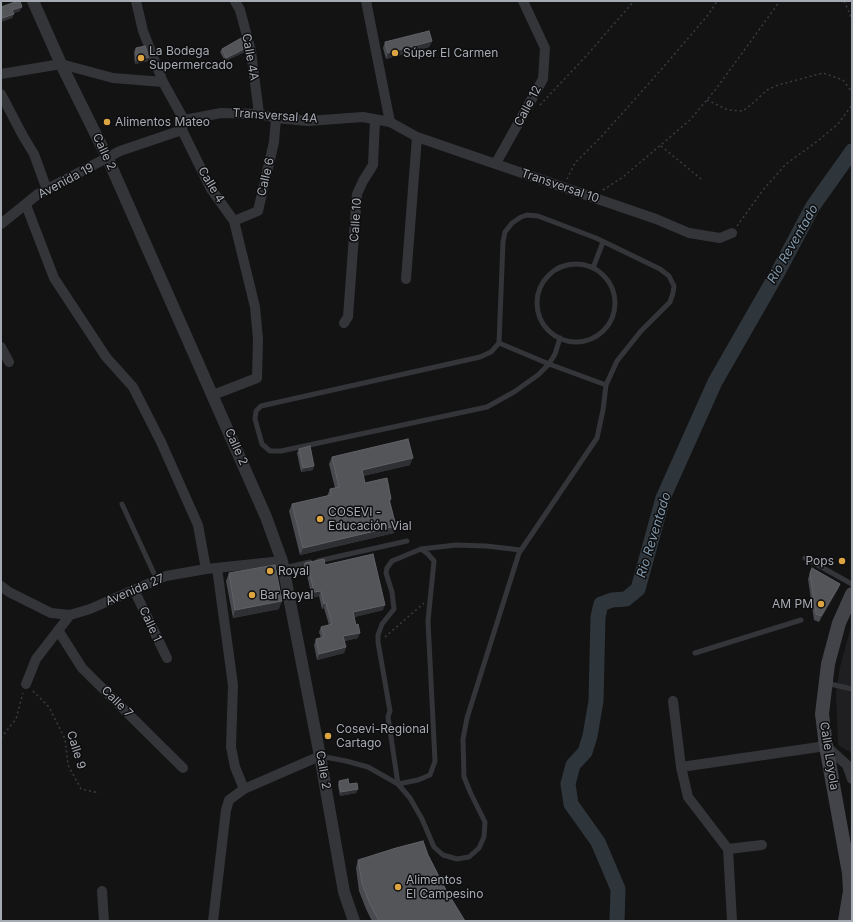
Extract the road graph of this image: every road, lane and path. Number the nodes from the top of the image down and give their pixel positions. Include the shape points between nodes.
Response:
1 (33, 1) edge
2 (136, 1) edge
3 (235, 1) edge
4 (366, 1) edge
5 (524, 1) edge
6 (634, 1) edge
7 (717, 1) edge
8 (780, 1) edge
9 (844, 1) edge
10 (852, 22) edge
11 (61, 64) junction
12 (1, 74) edge
13 (163, 82) junction
14 (852, 92) edge
15 (1, 94) edge
16 (707, 100) junction
17 (539, 106) dead end
18 (852, 106) edge
19 (259, 114) junction
20 (276, 118) junction
21 (375, 120) junction
22 (390, 122) junction
23 (183, 125) junction
24 (416, 137) junction
25 (660, 146) junction
26 (108, 159) junction
27 (496, 163) junction
28 (701, 179) dead end
29 (562, 188) junction
30 (47, 190) junction
31 (593, 197) junction
32 (26, 205) junction
33 (234, 221) junction
34 (1, 224) edge
35 (732, 234) joint
36 (603, 242) junction
37 (593, 268) junction
38 (406, 279) dead end
39 (344, 323) dead end
40 (560, 338) junction
41 (499, 343) junction
42 (1, 347) edge
43 (9, 362) dead end
44 (550, 364) junction
45 (606, 385) junction
46 (213, 395) junction
47 (122, 504) dead end
48 (407, 541) dead end
49 (420, 549) junction
50 (521, 550) junction
51 (805, 558) dead end
52 (283, 564) junction
53 (217, 568) junction
54 (206, 569) junction
55 (157, 580) junction
56 (852, 584) edge
57 (1, 586) edge
58 (134, 590) junction
59 (852, 594) edge
60 (431, 596) junction
61 (70, 615) junction
62 (801, 620) dead end
63 (58, 630) junction
64 (378, 642) junction
65 (696, 653) dead end
66 (166, 658) dead end
67 (825, 682) junction
68 (26, 684) junction
69 (852, 689) edge
70 (673, 701) dead end
71 (2, 735) edge
72 (1, 738) edge
73 (826, 746) junction
74 (320, 756) junction
75 (183, 768) dead end
76 (681, 768) junction
77 (852, 779) edge
78 (398, 784) junction
79 (244, 789) junction
80 (99, 793) dead end
81 (762, 845) dead end
82 (728, 849) junction
83 (102, 891) dead end
84 (104, 921) edge
85 (213, 921) edge
86 (354, 921) edge
87 (732, 921) edge
88 (845, 921) edge

1 - 11 street, Calle 2
2 - 13 street, Calle 4 via 143,31
3 - 19 street, Calle 4A via 240,10 251,51
4 - 22 street
5 - 27 street, Calle 12 via 545,48 542,79
6 - 17 path
7 - 29 path via 660,71 575,163
8 - 16 path
9 - 10 path
11 - 12 street
11 - 13 street via 113,78
11 - 26 street, Calle 2
13 - 23 street, Calle 4
14 - 16 path via 843,80 822,73 767,90 743,111 728,110
15 - 30 street via 34,154
16 - 25 path via 690,120
18 - 35 path via 838,124 786,164
19 - 20 street, Transversal 4A
19 - 23 street, Transversal 4A via 221,113
20 - 21 street, Transversal 4A via 308,121 363,117
20 - 33 street, Calle 6 via 274,142 258,211
21 - 22 street, Transversal 4A
21 - 39 street, Calle 10 via 372,166 357,194 348,317
22 - 24 street, Transversal 10
23 - 26 street, Avenida 19 via 120,151
23 - 33 street, Calle 4 via 211,189
24 - 27 street, Transversal 10
24 - 38 street
25 - 28 path
25 - 31 path via 623,177
26 - 30 street, Avenida 19
26 - 46 street, Calle 2
27 - 29 street, Transversal 10
29 - 31 street, Transversal 10
30 - 32 street, Avenida 19
31 - 35 street, Transversal 10 via 689,233 720,238
32 - 34 street, Avenida 19
32 - 54 street via 54,278 106,358 132,387 161,442 198,525
33 - 46 street, Calle 4 via 255,307 258,339 257,378
36 - 37 lane
36 - 41 lane via 538,216 527,215 512,222 505,232 503,242
36 - 45 lane via 660,269 669,276 674,286 670,302 641,331 617,361
37 - 40 lane via 603,274 614,295 611,319 604,329 584,341
37 - 40 lane via 581,264 557,268 540,286 537,311 550,332
40 - 44 lane
41 - 44 lane
41 - 44 lane via 491,352 480,357 261,406 256,411 255,419 262,444 270,451 282,451 487,406 527,384
42 - 43 street
44 - 45 lane
45 - 50 lane via 597,438
46 - 52 street, Calle 2 via 266,517
47 - 55 lane
48 - 52 lane
49 - 50 lane via 456,545
49 - 60 lane via 434,561
49 - 64 lane via 392,561 387,568 394,609 382,624
50 - 78 lane via 467,718 463,739 464,777 485,822 484,837 479,848 469,857 457,859 443,855 434,847 410,798
51 - 56 lane
52 - 53 street, Avenida 27
52 - 74 street, Calle 2
53 - 54 street, Avenida 27
53 - 79 street via 233,686 231,747 235,767
54 - 55 street, Avenida 27
55 - 58 street, Avenida 27
57 - 61 street via 51,613
58 - 61 street, Avenida 27
58 - 66 street, Calle 1
59 - 67 main road, Calle Loyola via 835,636
60 - 64 path
60 - 78 lane via 428,620 435,761 430,775
61 - 63 street
62 - 65 lane
63 - 68 street via 36,659
63 - 75 street, Calle 7 via 82,668
64 - 78 lane via 390,711 388,717
67 - 69 lane
67 - 73 main road, Calle Loyola via 822,714
68 - 71 path via 16,719
68 - 80 path, Calle 9 via 49,707 65,738 68,765 81,789
70 - 76 street
71 - 72 path
73 - 76 street
73 - 77 street via 847,764
73 - 88 main road, Calle Loyola via 849,873 850,891
74 - 78 lane via 368,768
74 - 79 street
74 - 86 street, Calle 2 via 344,892
76 - 82 street via 688,797
79 - 85 street via 229,800 226,810
81 - 82 street
82 - 87 street
83 - 84 street

